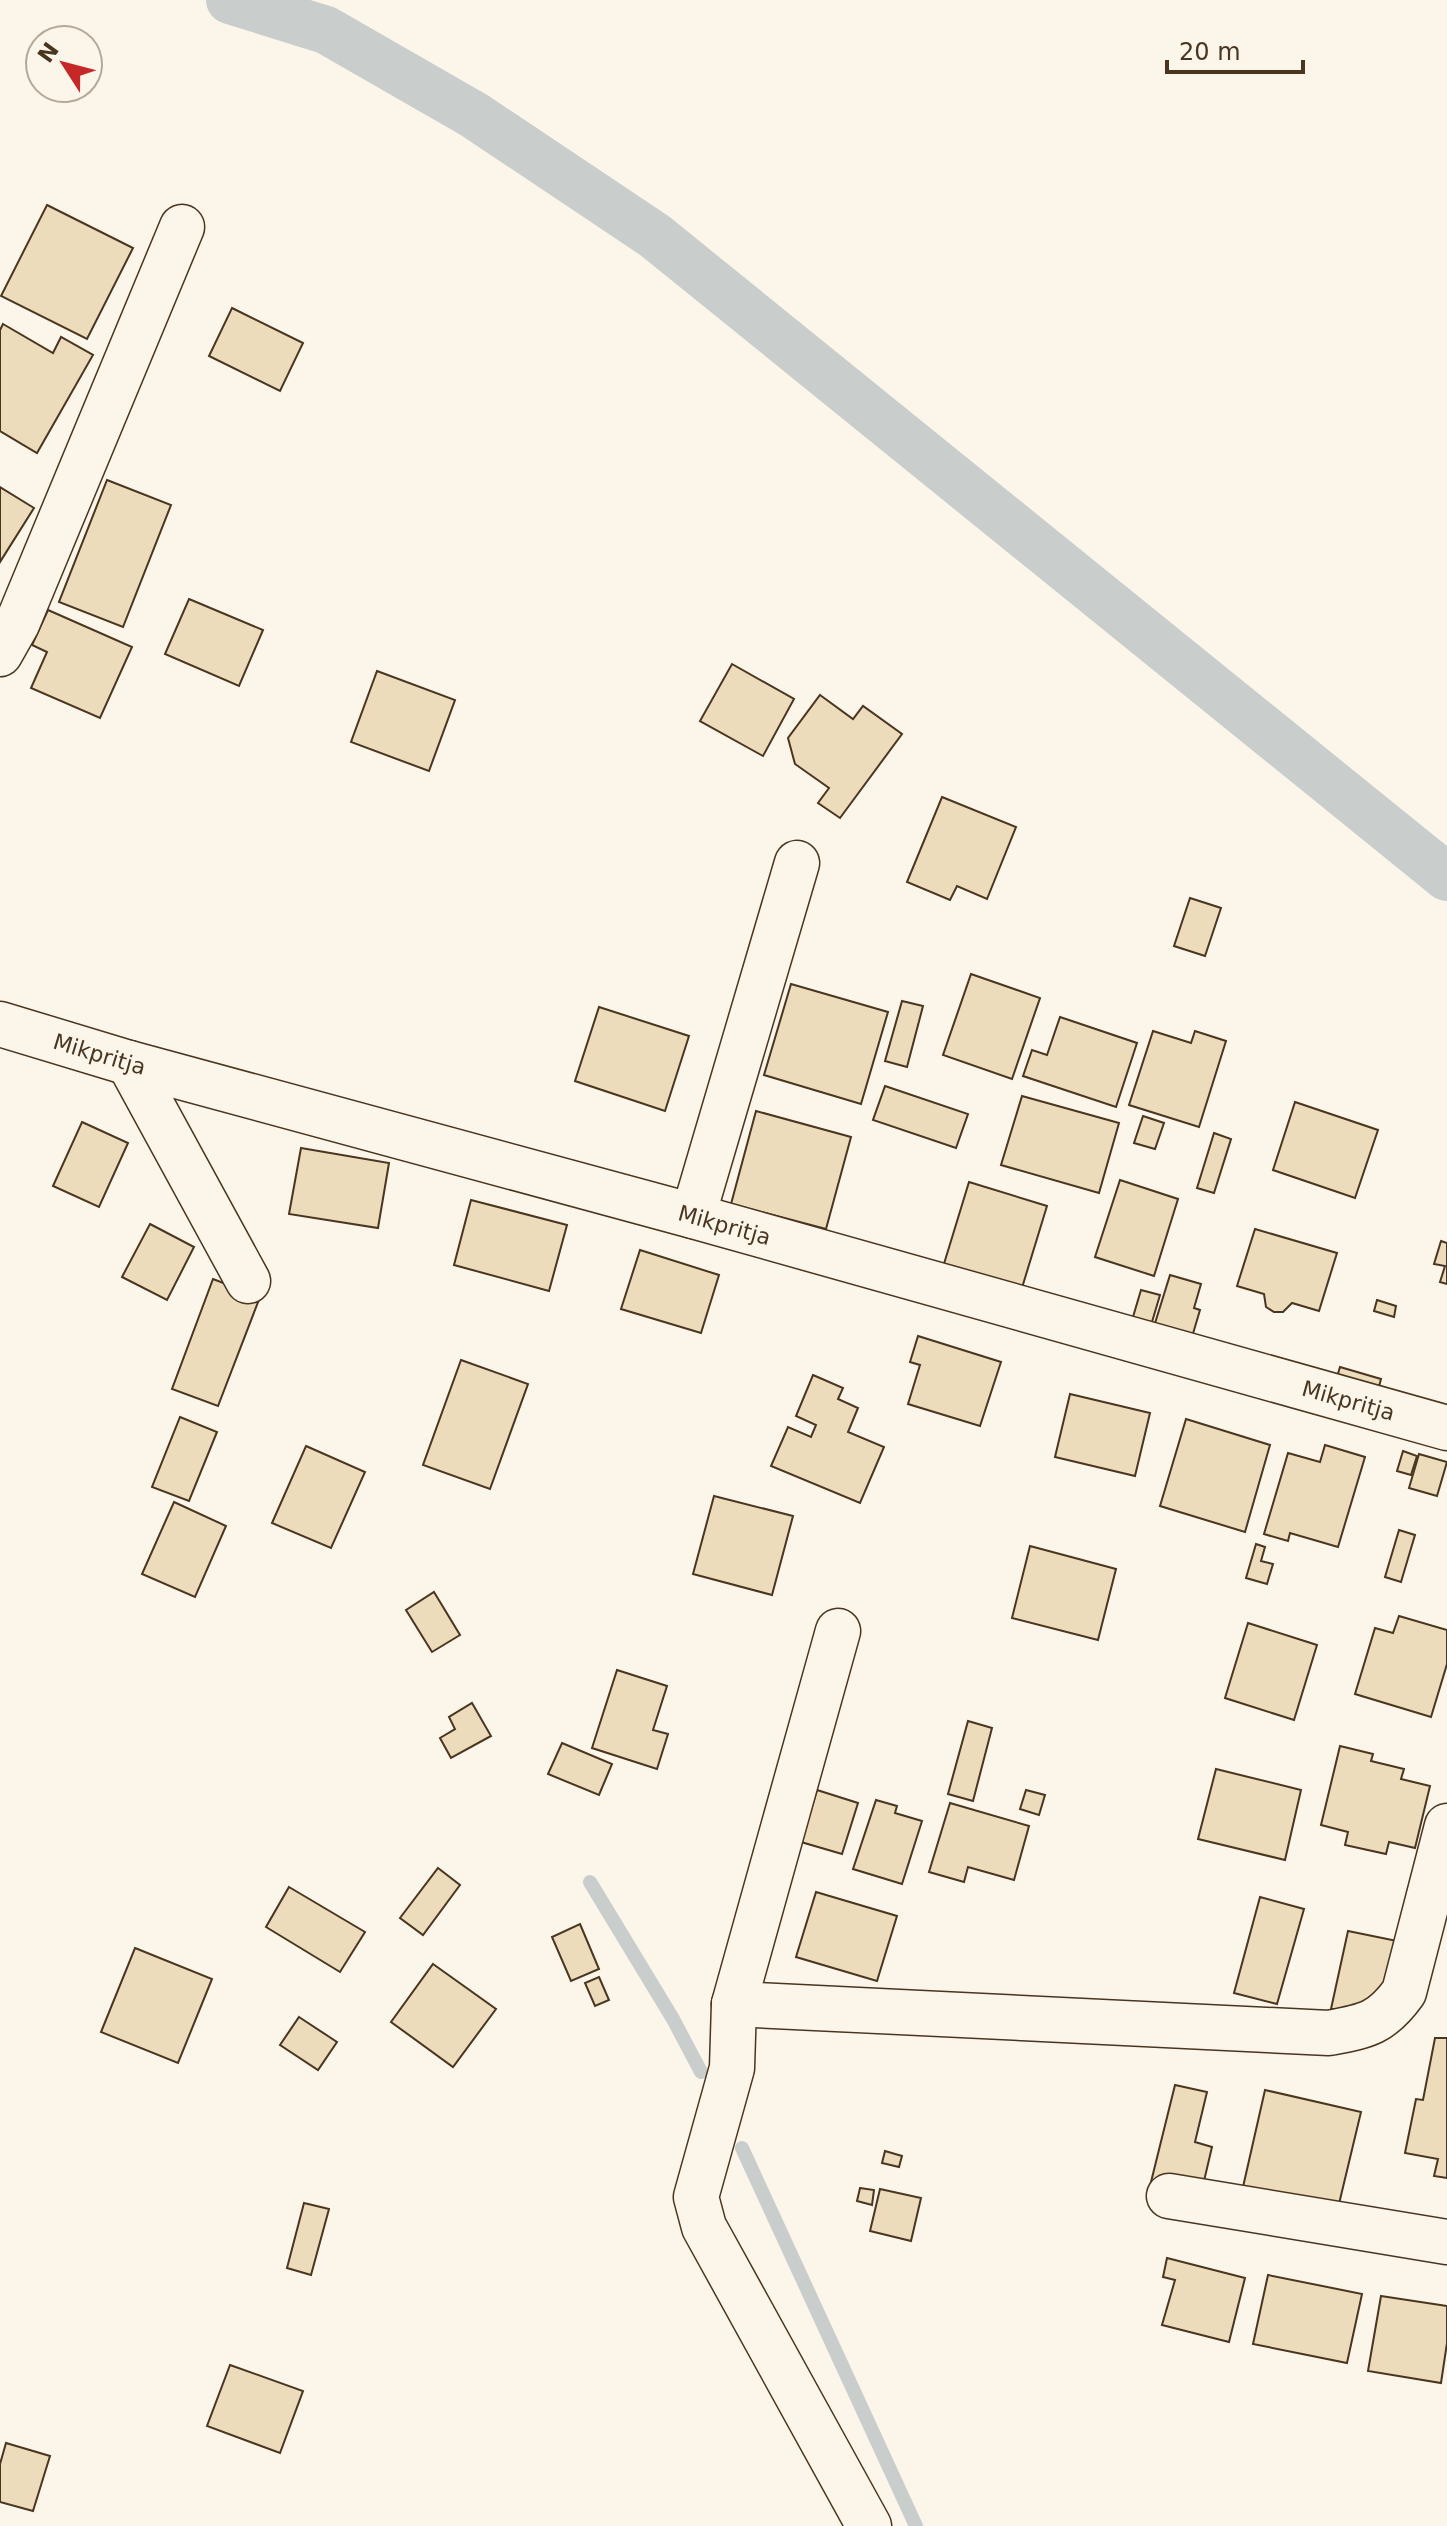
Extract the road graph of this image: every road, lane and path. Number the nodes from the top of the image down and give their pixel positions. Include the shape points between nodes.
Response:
1 (182, 227) dead end
2 (0, 654) edge
3 (797, 863) dead end
4 (0, 1024) edge
5 (129, 1063) junction
6 (693, 1216) junction
7 (248, 1281) dead end
8 (1447, 1428) edge
9 (838, 1631) dead end
10 (1447, 1826) edge
11 (734, 2004) junction
12 (1169, 2196) dead end
13 (1447, 2242) edge
14 (869, 2526) edge

1 - 2 street
3 - 6 street
4 - 5 street, Mikpritja
5 - 6 street, Mikpritja
5 - 7 street
6 - 8 street, Mikpritja
9 - 11 street
10 - 11 street via 1404,1992 1389,2013 1362,2027 1329,2033
11 - 14 street via 732,2068 696,2197 704,2227
12 - 13 street

